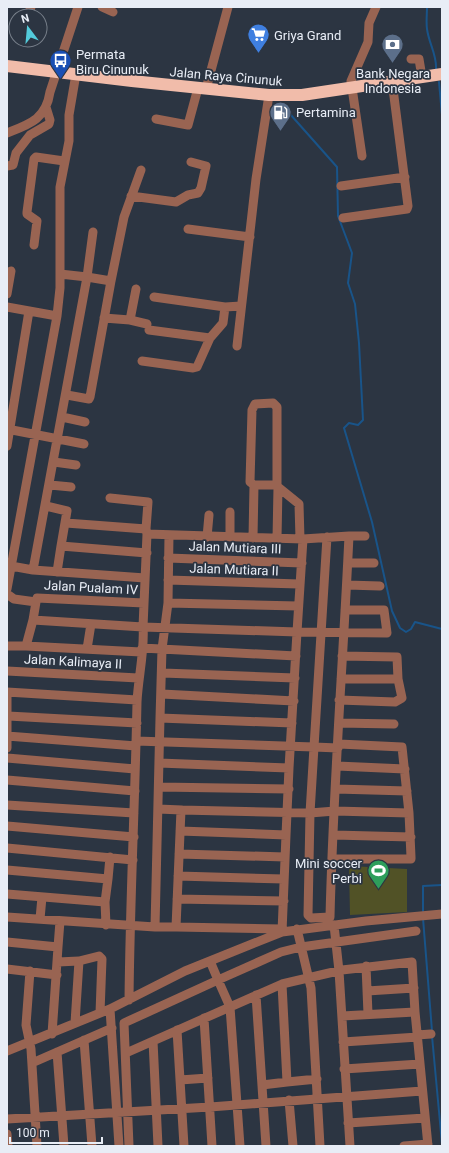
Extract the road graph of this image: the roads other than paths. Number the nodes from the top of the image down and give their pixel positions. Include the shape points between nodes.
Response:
1 (78, 7) edge
2 (102, 7) edge
3 (228, 7) edge
4 (376, 7) edge
5 (113, 12) dead end
6 (411, 59) dead end
7 (7, 66) edge
8 (68, 73) junction
9 (442, 74) edge
10 (422, 77) junction
11 (392, 82) junction
12 (351, 88) junction
13 (202, 89) junction
14 (268, 95) junction
15 (46, 107) junction
16 (156, 119) dead end
17 (7, 133) edge
18 (362, 156) dead end
19 (64, 161) junction
20 (191, 162) dead end
21 (7, 166) edge
22 (141, 170) dead end
23 (405, 177) junction
24 (341, 186) dead end
25 (131, 196) junction
26 (343, 218) dead end
27 (188, 229) dead end
28 (93, 232) dead end
29 (250, 236) junction
30 (34, 245) dead end
31 (11, 271) dead end
32 (60, 274) junction
33 (87, 277) junction
34 (111, 281) junction
35 (136, 289) dead end
36 (7, 294) edge
37 (154, 297) dead end
38 (240, 306) junction
39 (7, 307) edge
40 (225, 307) junction
41 (29, 311) junction
42 (57, 316) junction
43 (104, 318) junction
44 (130, 320) junction
45 (210, 338) junction
46 (237, 346) dead end
47 (142, 362) dead end
48 (66, 396) junction
49 (62, 418) junction
50 (85, 422) dead end
51 (9, 429) edge
52 (35, 435) junction
53 (57, 439) junction
54 (84, 444) dead end
55 (7, 446) edge
56 (54, 462) junction
57 (76, 465) dead end
58 (50, 485) junction
59 (254, 485) junction
60 (278, 486) junction
61 (71, 487) dead end
62 (110, 498) dead end
63 (46, 506) junction
64 (230, 512) dead end
65 (209, 516) dead end
66 (66, 523) junction
67 (146, 532) junction
68 (169, 535) junction
69 (349, 536) junction
70 (365, 536) dead end
71 (207, 537) junction
72 (327, 537) junction
73 (230, 538) junction
74 (253, 538) junction
75 (277, 539) junction
76 (302, 539) junction
77 (61, 546) junction
78 (147, 553) junction
79 (168, 558) junction
80 (302, 563) junction
81 (348, 563) junction
82 (374, 563) dead end
83 (10, 569) edge
84 (33, 570) junction
85 (57, 572) junction
86 (145, 578) junction
87 (168, 580) junction
88 (299, 584) junction
89 (347, 585) junction
90 (380, 586) dead end
91 (7, 589) edge
92 (7, 594) edge
93 (36, 600) junction
94 (144, 603) junction
95 (168, 603) junction
96 (298, 606) junction
97 (345, 610) junction
98 (33, 620) junction
99 (90, 624) junction
100 (143, 627) junction
101 (164, 628) junction
102 (297, 632) junction
103 (321, 632) junction
104 (343, 633) junction
105 (7, 646) edge
106 (26, 646) junction
107 (87, 649) junction
108 (162, 649) junction
109 (141, 650) junction
110 (296, 656) junction
111 (342, 656) junction
112 (7, 671) edge
113 (163, 673) junction
114 (138, 678) junction
115 (295, 678) junction
116 (341, 679) junction
117 (398, 679) junction
118 (162, 694) junction
119 (7, 695) edge
120 (137, 700) junction
121 (294, 700) junction
122 (339, 700) junction
123 (8, 716) junction
124 (160, 718) junction
125 (137, 723) junction
126 (292, 723) junction
127 (339, 723) junction
128 (394, 724) dead end
129 (7, 736) edge
130 (159, 740) junction
131 (136, 743) junction
132 (291, 745) junction
133 (339, 746) junction
134 (314, 747) junction
135 (7, 748) edge
136 (7, 758) edge
137 (159, 763) junction
138 (337, 766) junction
139 (289, 768) junction
140 (135, 769) junction
141 (405, 769) junction
142 (7, 780) edge
143 (159, 787) junction
144 (289, 789) junction
145 (336, 789) junction
146 (135, 791) junction
147 (407, 791) junction
148 (7, 805) edge
149 (158, 809) junction
150 (182, 810) junction
151 (335, 811) junction
152 (134, 813) junction
153 (286, 813) junction
154 (310, 813) junction
155 (410, 813) junction
156 (7, 826) edge
157 (180, 831) junction
158 (286, 835) junction
159 (334, 835) junction
160 (134, 837) junction
161 (410, 837) junction
162 (7, 848) edge
163 (179, 854) junction
164 (110, 857) junction
165 (285, 857) junction
166 (332, 859) junction
167 (133, 860) junction
168 (7, 870) edge
169 (178, 876) junction
170 (108, 879) junction
171 (284, 879) junction
172 (7, 894) edge
173 (42, 897) junction
174 (177, 899) junction
175 (284, 901) junction
176 (105, 902) junction
177 (7, 917) edge
178 (442, 917) edge
179 (40, 919) junction
180 (384, 919) junction
181 (60, 921) junction
182 (106, 925) junction
183 (334, 925) junction
184 (129, 926) junction
185 (154, 927) junction
186 (176, 927) junction
187 (297, 929) junction
188 (282, 930) junction
189 (416, 931) dead end
190 (385, 935) junction
191 (335, 941) junction
192 (7, 942) edge
193 (58, 947) junction
194 (301, 947) junction
195 (79, 961) junction
196 (58, 962) junction
197 (210, 963) junction
198 (366, 966) junction
199 (7, 969) edge
200 (30, 971) junction
201 (339, 971) junction
202 (57, 975) junction
203 (309, 977) junction
204 (217, 978) junction
205 (282, 984) junction
206 (414, 988) junction
207 (367, 991) junction
208 (256, 995) junction
209 (129, 1000) junction
210 (230, 1007) junction
211 (111, 1011) junction
212 (415, 1012) junction
213 (100, 1013) junction
214 (368, 1014) junction
215 (342, 1016) junction
216 (204, 1018) junction
217 (75, 1023) junction
218 (112, 1026) junction
219 (177, 1030) junction
220 (52, 1034) junction
221 (431, 1034) dead end
222 (418, 1036) junction
223 (84, 1040) junction
224 (153, 1041) junction
225 (343, 1042) junction
226 (30, 1046) junction
227 (7, 1051) edge
228 (57, 1052) junction
229 (126, 1053) junction
230 (32, 1061) junction
231 (420, 1064) junction
232 (344, 1069) junction
233 (208, 1078) junction
234 (180, 1080) junction
235 (317, 1080) junction
236 (287, 1082) junction
237 (262, 1085) junction
238 (422, 1091) junction
239 (346, 1096) junction
240 (317, 1099) junction
241 (289, 1100) junction
242 (263, 1103) junction
243 (237, 1104) junction
244 (210, 1107) junction
245 (182, 1108) junction
246 (157, 1110) junction
247 (122, 1112) junction
248 (90, 1115) junction
249 (62, 1116) junction
250 (35, 1118) junction
251 (425, 1118) junction
252 (7, 1119) edge
253 (348, 1123) junction
254 (7, 1134) edge
255 (428, 1145) edge
256 (8, 1146) edge
257 (37, 1146) edge
258 (64, 1146) edge
259 (92, 1146) edge
260 (120, 1146) edge
261 (129, 1146) edge
262 (158, 1146) edge
263 (184, 1146) edge
264 (212, 1146) edge
265 (240, 1146) edge
266 (266, 1146) edge
267 (293, 1146) edge
268 (320, 1146) edge
269 (350, 1146) edge
270 (404, 1146) edge

1 - 8 street
2 - 5 street
3 - 13 street
4 - 12 street via 369,23 368,42 353,75
6 - 10 street via 419,59
7 - 8 highway, Jalan Raya Cinunuk
8 - 13 highway, Jalan Raya Cinunuk
8 - 15 street
8 - 19 street via 70,141
9 - 10 highway, Jalan Raya Cinunuk
10 - 11 highway, Jalan Raya Cinunuk
11 - 12 highway, Jalan Raya Cinunuk
11 - 23 street
12 - 14 highway, Jalan Raya Cinunuk via 302,95
12 - 18 street
13 - 14 highway, Jalan Raya Cinunuk
13 - 16 street via 188,125
14 - 29 street
15 - 17 street via 30,124
15 - 21 street via 49,124 30,135 18,150 13,165
19 - 30 street via 36,157 34,159 27,214 37,220
19 - 32 street via 60,187
20 - 25 street via 206,166 198,193 176,202
22 - 25 street
23 - 24 street
23 - 26 street via 408,206 406,208
25 - 34 street via 122,223
27 - 29 street
28 - 33 street
29 - 38 street
31 - 36 street
32 - 33 street
32 - 42 street
33 - 34 street
33 - 48 street
34 - 43 street
35 - 44 street
37 - 40 street
38 - 40 street
38 - 46 street
39 - 41 street
40 - 45 street via 222,324
41 - 42 street
41 - 51 street
42 - 52 street
43 - 44 street
43 - 48 street via 90,397 89,399
44 - 45 street via 148,327
45 - 47 street via 196,368
48 - 49 street
49 - 50 street
49 - 53 street
51 - 52 street
51 - 55 street
52 - 53 street
52 - 83 street
53 - 54 street
53 - 56 street
56 - 57 street
56 - 58 street
58 - 61 street
58 - 63 street
59 - 60 street
59 - 60 street via 250,481 252,407 255,404 273,404 277,406
59 - 74 street
60 - 75 street
60 - 76 street via 299,504
62 - 67 street via 148,502
63 - 66 street via 66,510
63 - 84 street
64 - 73 street
65 - 71 street
66 - 67 street
66 - 77 street
67 - 68 street
67 - 78 street
68 - 71 street
68 - 79 street
69 - 70 street
69 - 72 street
69 - 81 street
71 - 73 street
72 - 76 street
72 - 103 street
73 - 74 street
74 - 75 street
75 - 76 street
76 - 80 street
77 - 78 street
77 - 85 street
78 - 86 street
79 - 80 street, Jalan Mutiara III
79 - 87 street
80 - 88 street
81 - 82 street
81 - 89 street
83 - 84 street
83 - 91 street
84 - 85 street
85 - 86 street
86 - 94 street
87 - 88 street, Jalan Mutiara II
87 - 95 street
88 - 96 street
89 - 90 street
89 - 97 street
92 - 93 street, Jalan Pualam IV via 14,599
93 - 94 street, Jalan Pualam IV
93 - 98 street
94 - 100 street
95 - 96 street
95 - 101 street
96 - 102 street
97 - 104 street
97 - 104 street via 384,610 387,633
98 - 99 street
98 - 106 street
99 - 100 street
99 - 107 street
100 - 101 street
100 - 109 street
101 - 102 street
101 - 108 street
102 - 103 street
102 - 110 street
103 - 104 street
103 - 134 street
104 - 111 street
105 - 106 street
106 - 107 street
107 - 109 street
108 - 109 street
108 - 110 street
108 - 113 street
109 - 114 street
110 - 115 street
111 - 116 street
111 - 117 street via 397,657
112 - 114 street, Jalan Kalimaya II
113 - 115 street
113 - 118 street
114 - 120 street
115 - 121 street
116 - 117 street
116 - 122 street
117 - 122 street via 402,698 397,702
118 - 121 street
118 - 124 street
119 - 120 street
119 - 123 street
120 - 125 street
121 - 126 street
122 - 127 street
123 - 125 street
123 - 129 street
124 - 126 street
124 - 130 street
125 - 131 street
126 - 132 street
127 - 128 street
127 - 133 street
129 - 131 street
129 - 135 street
130 - 131 street
130 - 132 street
130 - 137 street
131 - 140 street
132 - 134 street
132 - 139 street
133 - 134 street
133 - 138 street
133 - 141 street via 402,747
134 - 154 street
136 - 140 street
137 - 139 street
137 - 143 street
138 - 141 street
138 - 145 street
139 - 144 street
140 - 146 street
141 - 147 street
142 - 146 street
143 - 144 street
143 - 149 street
144 - 153 street
145 - 147 street
145 - 151 street
146 - 152 street
147 - 155 street
148 - 152 street
149 - 150 street
149 - 185 street
150 - 153 street
150 - 157 street
151 - 154 street
151 - 155 street
151 - 159 street
152 - 160 street
153 - 154 street
153 - 158 street
154 - 166 street via 309,918 330,917
155 - 161 street
156 - 160 street
157 - 158 street
157 - 163 street
158 - 165 street
159 - 161 street
159 - 166 street
160 - 167 street
161 - 166 street via 411,859
162 - 164 street
163 - 165 street
163 - 169 street
164 - 167 street
164 - 170 street
165 - 171 street
167 - 184 street
168 - 170 street
169 - 171 street
169 - 174 street
170 - 176 street
171 - 175 street
172 - 173 street
173 - 176 street
173 - 179 street
174 - 175 street
174 - 186 street
175 - 188 street
176 - 182 street
177 - 179 street
178 - 180 street
179 - 181 street
180 - 183 street
180 - 190 street
181 - 182 street
181 - 193 street
182 - 184 street
183 - 187 street
183 - 191 street
184 - 185 street
184 - 209 street
185 - 186 street
186 - 188 street
187 - 188 street
187 - 194 street
188 - 197 street
189 - 190 street
190 - 191 street
191 - 194 street
191 - 201 street
192 - 193 street
193 - 196 street
194 - 203 street
194 - 204 street via 281,952
195 - 196 street
195 - 213 street via 99,956 102,959
195 - 217 street
196 - 202 street
197 - 204 street
197 - 209 street via 185,971
198 - 201 street
198 - 206 street via 415,961
198 - 207 street
199 - 200 street
200 - 202 street
200 - 226 street via 26,1025
201 - 203 street
201 - 215 street
202 - 220 street
203 - 205 street
203 - 235 street
204 - 210 street
204 - 229 street via 124,1023
205 - 208 street
205 - 236 street
206 - 207 street
206 - 212 street
207 - 214 street
208 - 210 street
208 - 237 street
209 - 211 street
210 - 216 street
210 - 243 street
211 - 213 street
211 - 218 street
212 - 214 street
212 - 222 street
213 - 217 street
214 - 215 street
215 - 225 street
216 - 219 street
216 - 233 street
217 - 220 street
218 - 223 street
218 - 247 street
219 - 224 street
219 - 234 street
220 - 226 street
221 - 222 street
222 - 225 street
222 - 231 street
223 - 228 street
223 - 248 street
224 - 229 street
224 - 246 street
225 - 232 street
226 - 227 street
226 - 230 street
228 - 230 street
228 - 249 street
229 - 247 street
230 - 250 street
231 - 232 street
231 - 238 street
232 - 239 street
233 - 234 street
233 - 244 street
234 - 245 street
235 - 236 street
235 - 240 street
236 - 237 street
237 - 242 street
238 - 239 street
238 - 251 street
239 - 240 street
239 - 253 street
240 - 241 street
240 - 268 street
241 - 242 street
241 - 267 street
242 - 243 street
242 - 266 street
243 - 244 street
243 - 265 street
244 - 245 street
244 - 264 street
245 - 246 street
245 - 263 street
246 - 247 street
246 - 262 street
247 - 248 street
247 - 260 street
247 - 261 street
248 - 249 street
248 - 259 street
249 - 250 street
249 - 258 street
250 - 252 street
250 - 257 street
251 - 253 street
251 - 255 street
253 - 269 street
254 - 256 street
255 - 270 street

